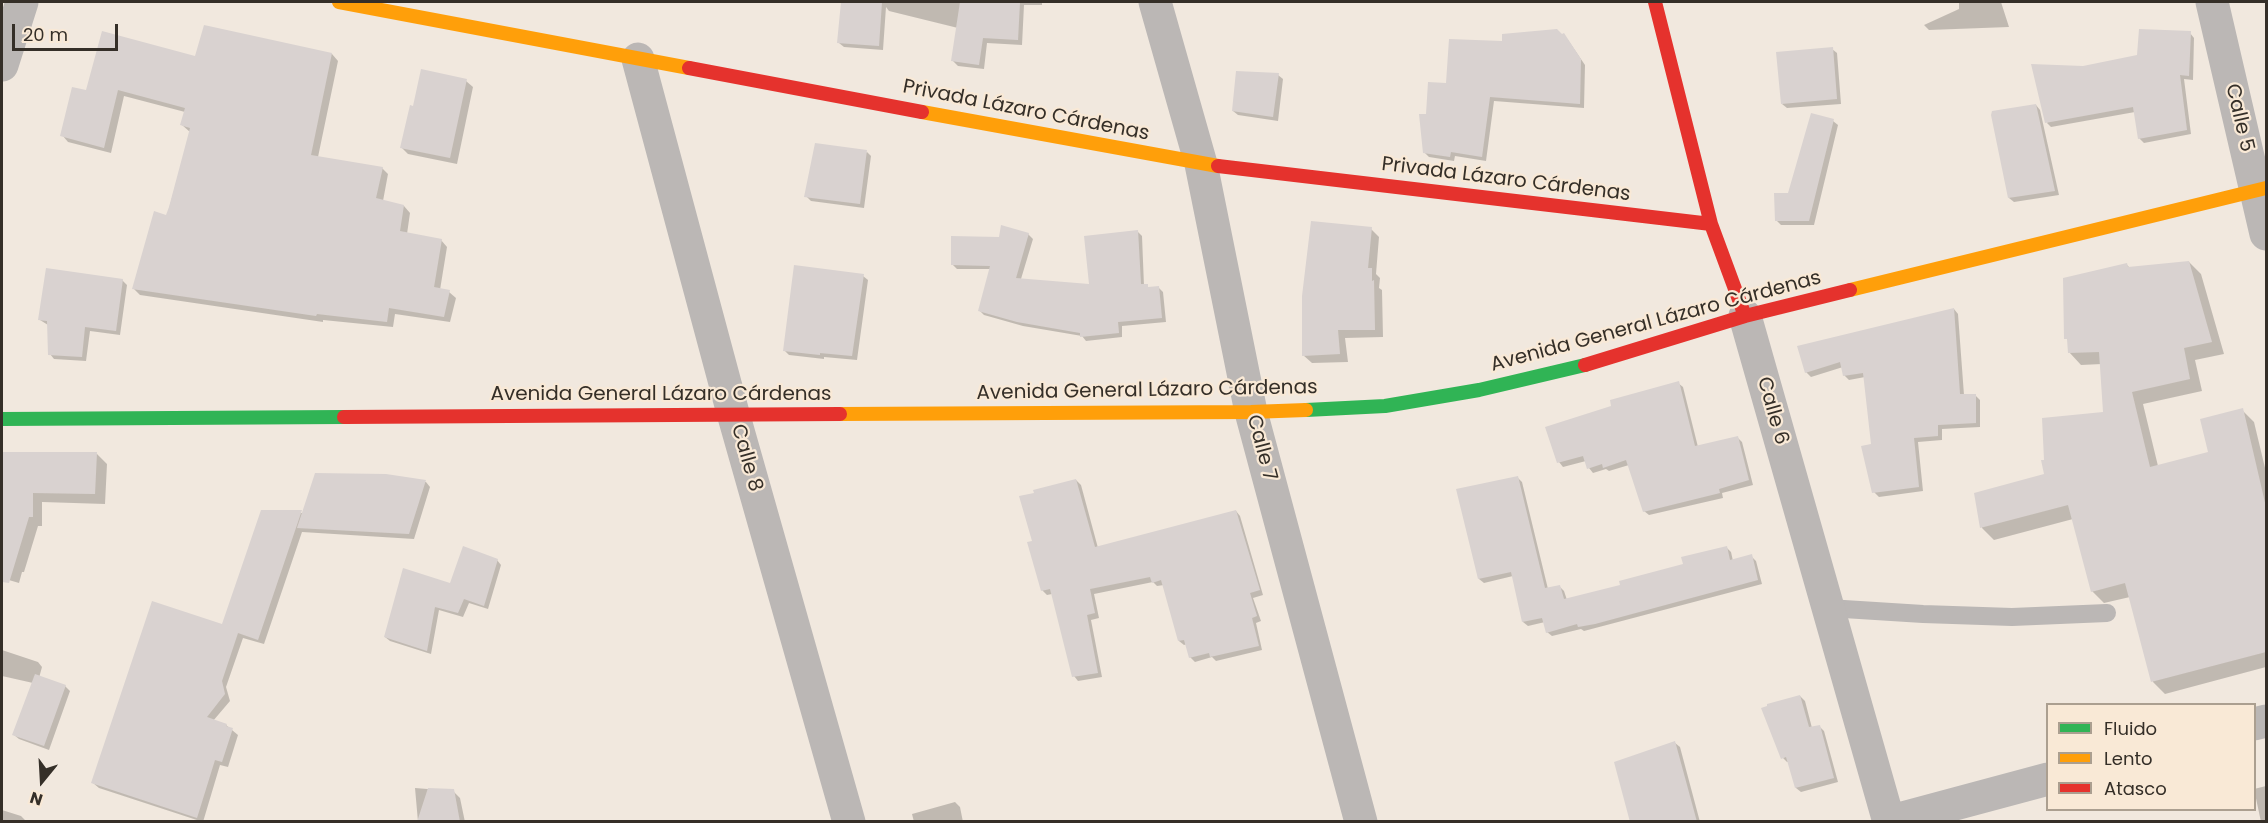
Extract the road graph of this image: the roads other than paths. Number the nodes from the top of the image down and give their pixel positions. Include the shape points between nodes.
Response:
1 (22, 2) edge
2 (339, 2) edge
3 (1155, 2) edge
4 (1654, 2) edge
5 (2212, 2) edge
6 (638, 59) junction
7 (2, 65) edge
8 (1201, 164) junction
9 (2261, 190) edge
10 (1711, 224) junction
11 (2266, 234) edge
12 (1745, 316) junction
13 (1251, 412) junction
14 (734, 413) junction
15 (2, 419) edge
16 (1828, 608) junction
17 (2107, 613) dead end
18 (2046, 780) edge
19 (1889, 821) edge
20 (849, 822) edge
21 (1361, 822) edge

1 - 7 street
2 - 6 main road, Privada Lázaro Cárdenas
3 - 8 street, Calle 7
4 - 10 main road, Calle 6
5 - 9 street, Calle 5
6 - 8 main road, Privada Lázaro Cárdenas
6 - 14 street, Calle 8
8 - 10 main road, Privada Lázaro Cárdenas
8 - 13 street, Calle 7
9 - 11 street, Calle 5
9 - 12 main road, Avenida General Lázaro Cárdenas
10 - 12 main road, Calle 6
12 - 13 main road, Avenida General Lázaro Cárdenas via 1568,370 1479,390 1384,406
12 - 16 street, Calle 6
13 - 14 main road, Avenida General Lázaro Cárdenas
13 - 21 street, Calle 7
14 - 15 main road, Avenida General Lázaro Cárdenas
14 - 20 street, Calle 8
16 - 17 lane via 2012,617
16 - 19 street, Calle 6
18 - 19 street

